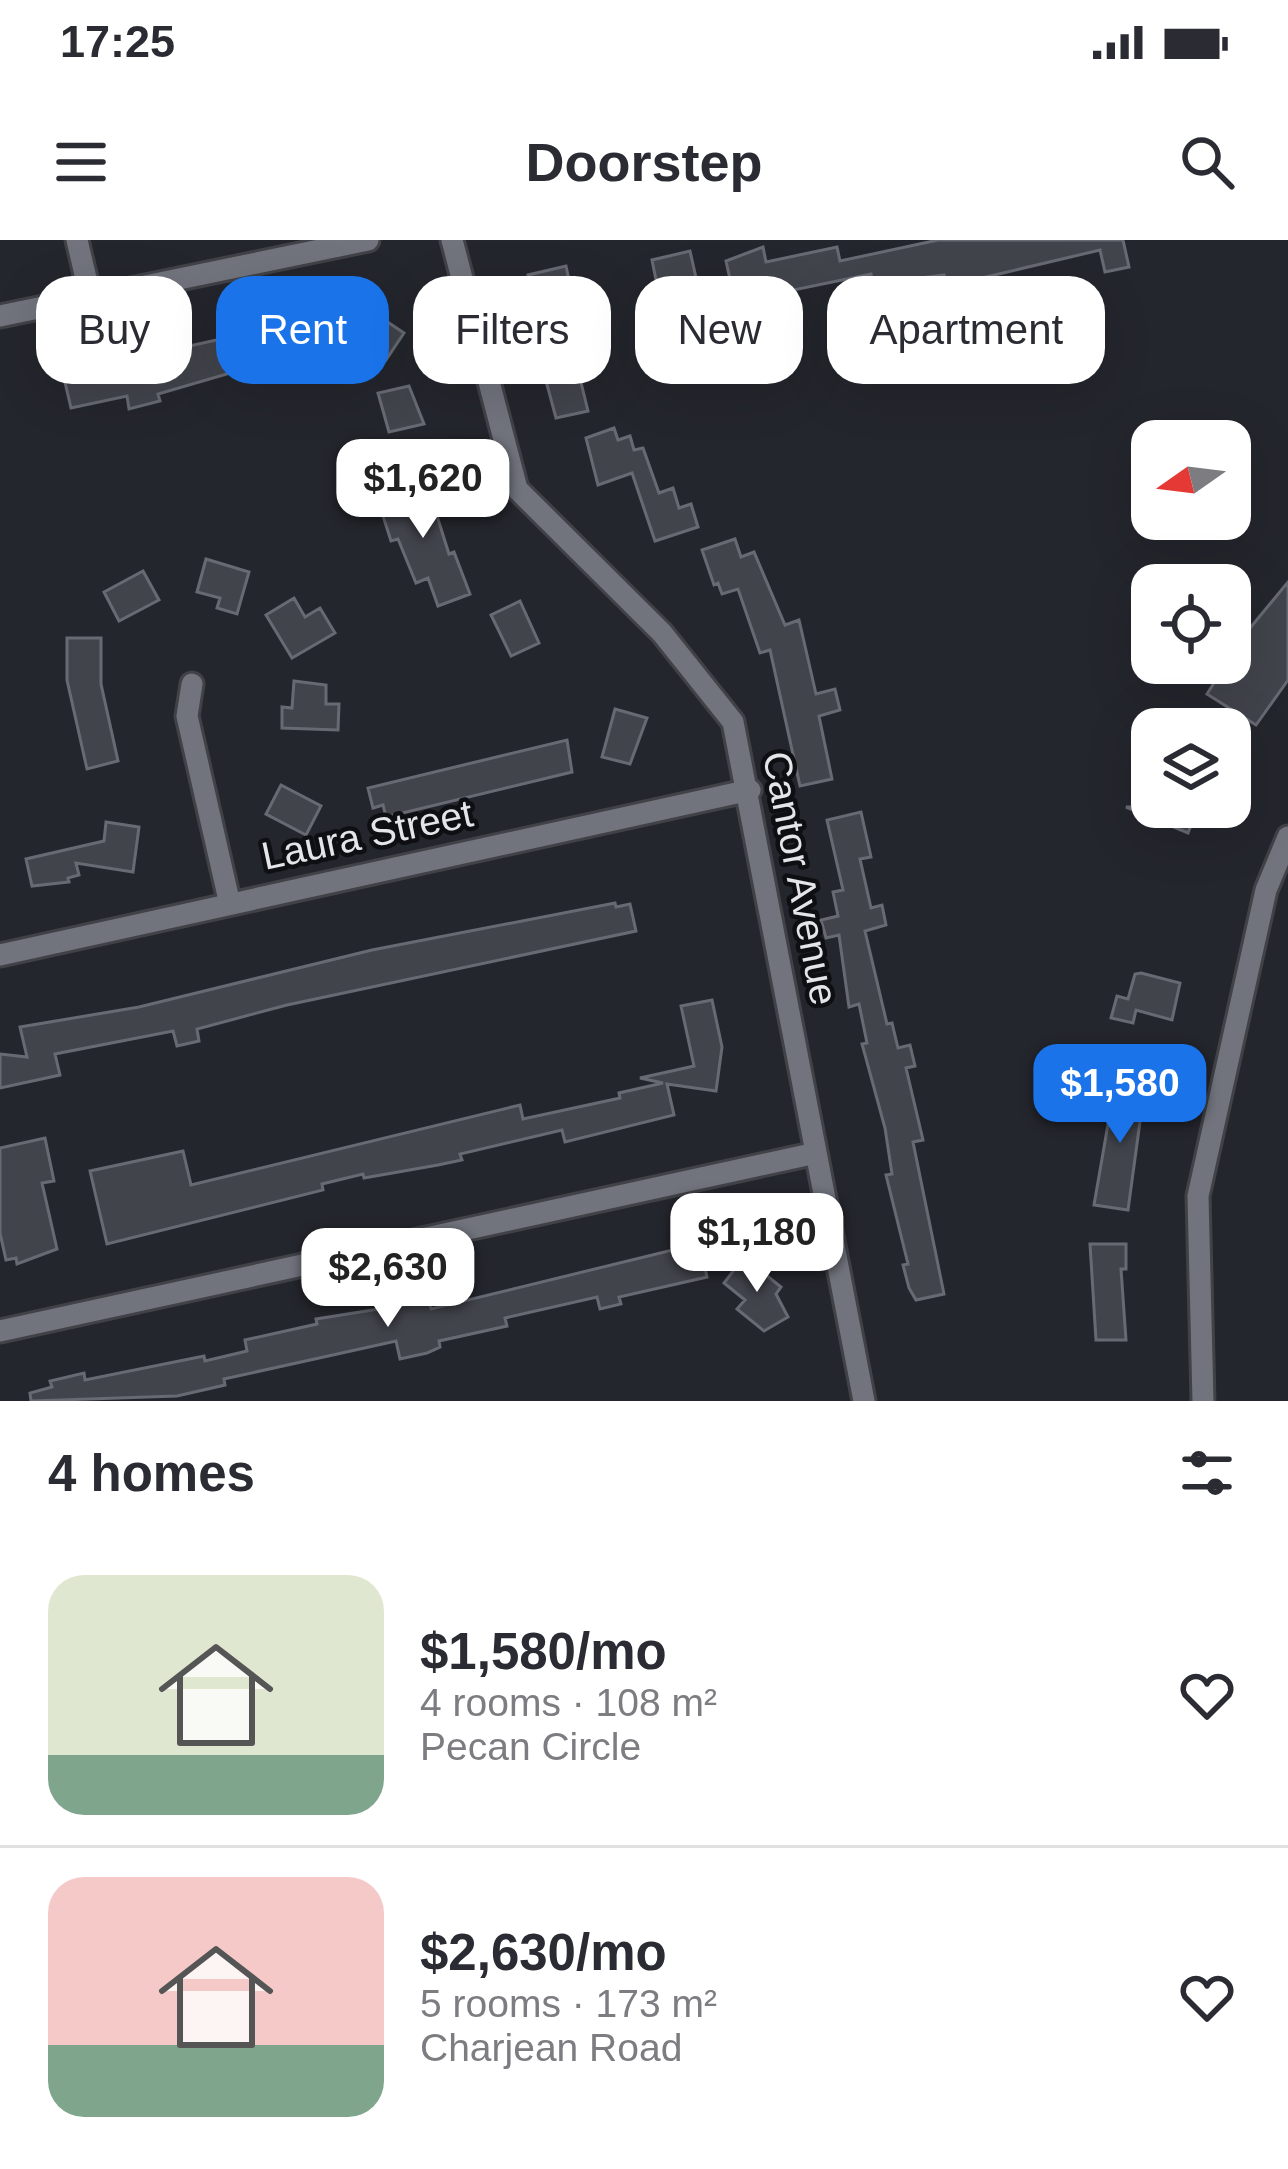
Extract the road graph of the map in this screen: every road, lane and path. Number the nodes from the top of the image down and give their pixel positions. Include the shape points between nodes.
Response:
1 (77, 240) edge
2 (368, 240) edge
3 (452, 240) edge
4 (85, 276) edge
5 (192, 278) edge
6 (36, 310) edge
7 (0, 316) edge
8 (192, 684) dead end
9 (750, 790) junction
10 (1288, 837) edge
11 (229, 900) junction
12 (0, 955) edge
13 (816, 1153) junction
14 (0, 1331) edge
15 (864, 1401) edge
16 (1203, 1401) edge

1 - 4 street
2 - 5 street
3 - 9 street, Cantor Avenue via 517,489 662,633 733,722
6 - 7 street
8 - 11 street via 187,716
9 - 11 street, Laura Street
9 - 13 street, Cantor Avenue
10 - 16 street via 1267,890 1198,1196
11 - 12 street, Laura Street
13 - 14 street
13 - 15 street, Cantor Avenue

